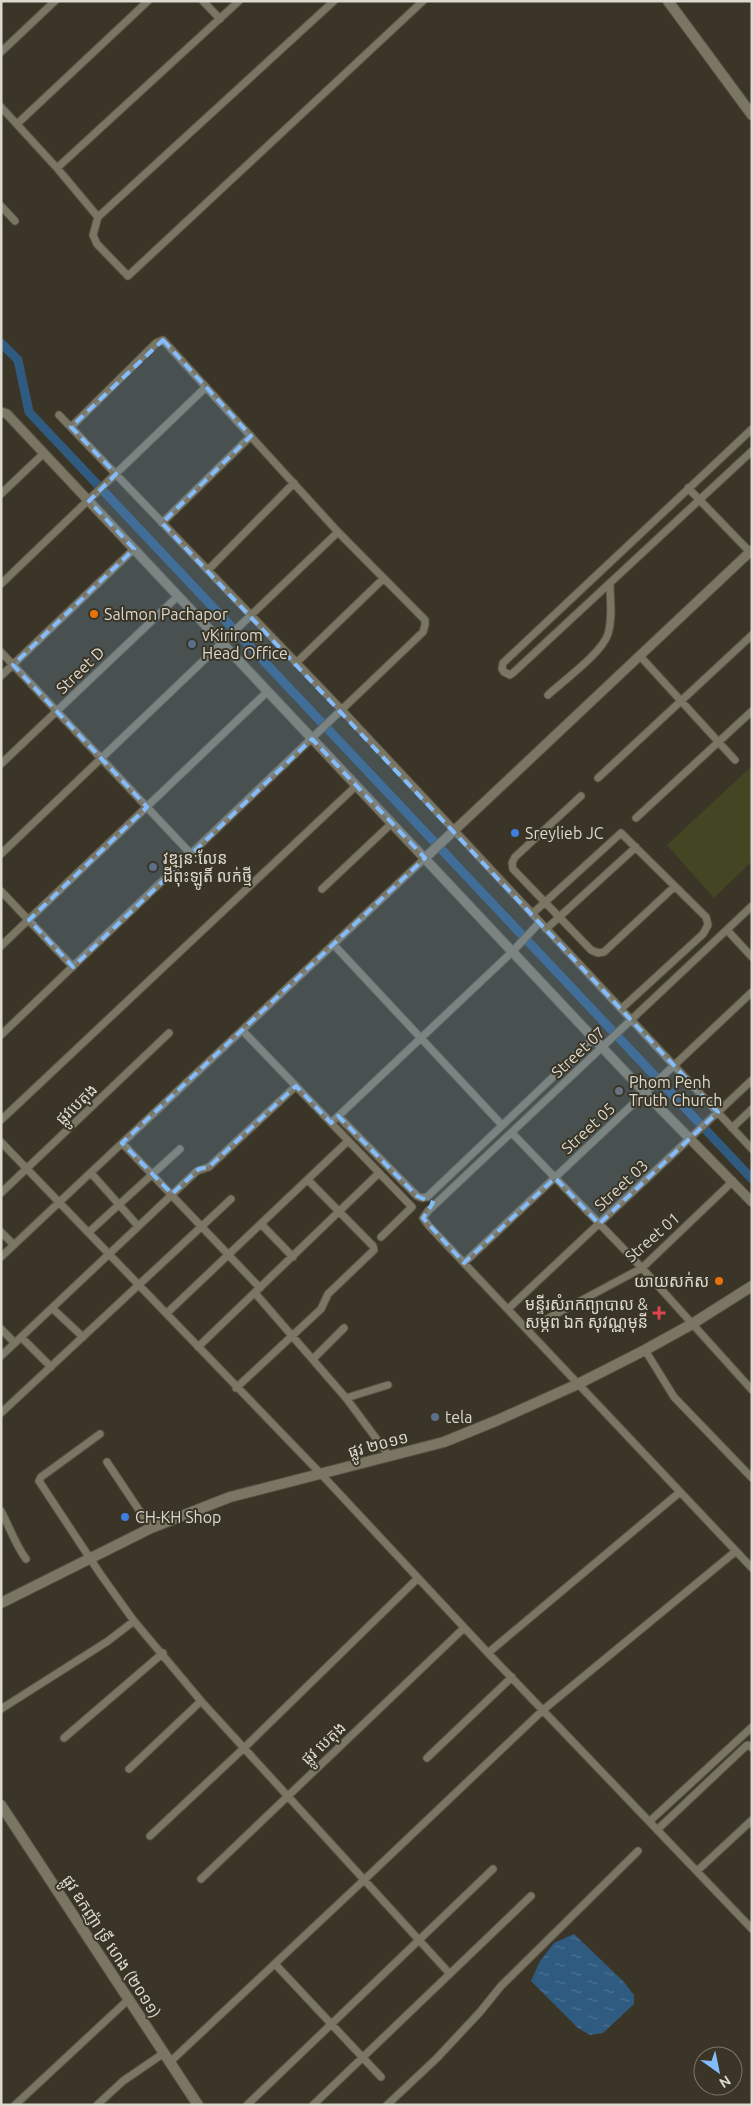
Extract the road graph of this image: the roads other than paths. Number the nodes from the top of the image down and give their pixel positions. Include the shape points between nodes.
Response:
1 (55, 1) edge
2 (148, 1) edge
3 (203, 1) edge
4 (239, 1) edge
5 (334, 1) edge
6 (423, 1) edge
7 (668, 1) edge
8 (220, 20) junction
9 (1, 52) edge
10 (1, 107) edge
11 (752, 115) edge
12 (17, 124) junction
13 (57, 168) junction
14 (1, 206) edge
15 (98, 217) junction
16 (15, 221) dead end
17 (206, 387) junction
18 (1, 412) edge
19 (59, 415) dead end
20 (71, 427) junction
21 (752, 429) edge
22 (251, 436) junction
23 (752, 451) edge
24 (44, 453) junction
25 (115, 475) junction
26 (294, 483) junction
27 (688, 488) junction
28 (1, 494) edge
29 (90, 499) junction
30 (701, 500) junction
31 (162, 523) junction
32 (338, 532) junction
33 (134, 549) junction
34 (751, 551) edge
35 (208, 570) junction
36 (383, 579) junction
37 (1, 584) edge
38 (610, 584) junction
39 (178, 596) junction
40 (250, 617) junction
41 (752, 635) edge
42 (224, 641) junction
43 (1, 652) edge
44 (640, 656) junction
45 (296, 663) junction
46 (13, 665) junction
47 (1, 676) edge
48 (268, 692) junction
49 (548, 695) dead end
50 (681, 701) junction
51 (57, 711) junction
52 (752, 711) edge
53 (339, 713) junction
54 (314, 737) junction
55 (718, 742) junction
56 (101, 758) junction
57 (735, 760) dead end
58 (1, 764) edge
59 (598, 778) dead end
60 (356, 786) junction
61 (581, 796) dead end
62 (147, 807) junction
63 (636, 818) dead end
64 (392, 823) junction
65 (452, 832) junction
66 (636, 847) junction
67 (1, 854) edge
68 (191, 854) junction
69 (428, 855) junction
70 (674, 887) junction
71 (322, 889) dead end
72 (1, 891) edge
73 (546, 902) junction
74 (752, 906) edge
75 (532, 914) junction
76 (559, 917) junction
77 (29, 920) junction
78 (538, 925) junction
79 (546, 929) junction
80 (726, 930) junction
81 (333, 944) junction
82 (1, 946) edge
83 (516, 948) junction
84 (752, 957) edge
85 (73, 967) junction
86 (752, 992) edge
87 (621, 1009) junction
88 (629, 1023) junction
89 (242, 1030) junction
90 (169, 1032) dead end
91 (1, 1036) edge
92 (594, 1038) junction
93 (420, 1039) junction
94 (605, 1045) junction
95 (673, 1067) junction
96 (752, 1080) edge
97 (296, 1086) junction
98 (648, 1091) junction
99 (752, 1109) edge
100 (717, 1114) junction
101 (338, 1116) junction
102 (1, 1120) edge
103 (331, 1123) junction
104 (502, 1125) junction
105 (732, 1128) junction
106 (512, 1133) junction
107 (692, 1137) junction
108 (348, 1141) junction
109 (1, 1142) edge
110 (122, 1143) junction
111 (180, 1149) dead end
112 (752, 1149) edge
113 (29, 1169) junction
114 (91, 1173) junction
115 (379, 1173) junction
116 (152, 1174) junction
117 (555, 1178) junction
118 (308, 1180) junction
119 (733, 1181) junction
120 (1, 1193) edge
121 (172, 1194) junction
122 (231, 1198) dead end
123 (60, 1202) junction
124 (752, 1202) edge
125 (119, 1204) junction
126 (340, 1212) junction
127 (261, 1224) junction
128 (599, 1224) junction
129 (138, 1226) junction
130 (201, 1226) junction
131 (1, 1232) edge
132 (89, 1232) junction
133 (380, 1237) dead end
134 (14, 1245) junction
135 (109, 1254) junction
136 (229, 1254) junction
137 (1, 1257) edge
138 (293, 1257) junction
139 (464, 1263) junction
140 (642, 1268) junction
141 (139, 1284) junction
142 (752, 1286) edge
143 (257, 1291) junction
144 (52, 1308) junction
145 (508, 1308) junction
146 (166, 1313) junction
147 (692, 1324) junction
148 (1, 1328) edge
149 (344, 1328) dead end
150 (528, 1329) junction
151 (293, 1336) junction
152 (21, 1337) junction
153 (83, 1337) junction
154 (15, 1343) junction
155 (198, 1347) junction
156 (645, 1350) junction
157 (1, 1356) edge
158 (313, 1359) junction
159 (51, 1367) junction
160 (578, 1384) junction
161 (388, 1385) dead end
162 (236, 1388) junction
163 (752, 1390) edge
164 (346, 1398) junction
165 (1, 1414) edge
166 (100, 1434) dead end
167 (390, 1456) junction
168 (107, 1462) dead end
169 (321, 1474) junction
170 (752, 1478) edge
171 (680, 1492) junction
172 (1, 1511) edge
173 (150, 1528) junction
174 (736, 1551) junction
175 (26, 1559) dead end
176 (91, 1560) junction
177 (752, 1568) edge
178 (418, 1578) junction
179 (1, 1603) edge
180 (134, 1621) junction
181 (464, 1628) junction
182 (163, 1653) junction
183 (488, 1653) junction
184 (512, 1677) junction
185 (201, 1701) junction
186 (1, 1709) edge
187 (543, 1710) junction
188 (752, 1727) edge
189 (64, 1738) dead end
190 (244, 1748) junction
191 (752, 1748) edge
192 (427, 1758) dead end
193 (129, 1769) dead end
194 (287, 1796) junction
195 (1, 1805) edge
196 (650, 1820) junction
197 (752, 1820) edge
198 (658, 1829) junction
199 (150, 1836) dead end
200 (638, 1851) dead end
201 (493, 1869) dead end
202 (697, 1871) junction
203 (201, 1879) dead end
204 (364, 1880) junction
205 (531, 1896) dead end
206 (752, 1929) edge
207 (419, 1940) junction
208 (275, 1964) junction
209 (450, 1974) junction
210 (129, 1999) junction
211 (332, 2023) junction
212 (167, 2057) junction
213 (364, 2058) junction
214 (381, 2077) dead end
215 (15, 2105) edge
216 (97, 2105) edge
217 (198, 2105) edge
218 (248, 2105) edge
219 (313, 2105) edge
220 (387, 2105) edge

1 - 9 street
2 - 12 street
3 - 8 street
4 - 8 street
5 - 15 street
6 - 15 street via 128,276 97,244 93,235
7 - 11 main road
8 - 13 street
10 - 12 street
12 - 13 street
13 - 15 street
14 - 16 street
17 - 20 street via 163,340 156,343
17 - 22 street
17 - 25 street
18 - 24 street via 7,414
19 - 20 street
20 - 25 street
21 - 27 street
22 - 26 street
22 - 31 street
23 - 30 street
24 - 28 street
24 - 29 street
25 - 29 street
25 - 31 street
26 - 32 street
26 - 35 street
27 - 30 street
27 - 38 street via 503,663 504,672 510,675 514,672
29 - 33 street
29 - 37 street
30 - 34 street
30 - 38 street
31 - 35 street
32 - 36 street
32 - 40 street
33 - 39 street
33 - 46 street
34 - 44 street
35 - 40 street
36 - 45 street
36 - 53 street via 425,620 423,632
38 - 49 street via 608,636 601,647
39 - 42 street
39 - 51 street, Street D
40 - 42 street
40 - 45 street
41 - 50 street
42 - 48 street
42 - 56 street
43 - 46 street
44 - 50 street
44 - 65 street
45 - 53 street
46 - 47 street
46 - 51 street
48 - 54 street
48 - 62 street
50 - 55 street
50 - 59 street
51 - 56 street
51 - 58 street, Street D
52 - 55 street
53 - 54 street
53 - 65 street
54 - 60 street
54 - 68 street
55 - 57 street
55 - 63 street
56 - 62 street
56 - 67 street
60 - 64 street
60 - 102 street
61 - 73 street via 512,863 513,869
62 - 68 street
62 - 77 street
64 - 69 street
64 - 71 street
65 - 69 street
65 - 75 street
66 - 70 street
66 - 73 street via 623,834 618,835
66 - 76 street
68 - 85 street
69 - 81 street
69 - 83 street
70 - 76 street via 604,952 591,950
70 - 87 street via 706,916 708,924 703,934
72 - 77 street
73 - 75 street
73 - 76 street
74 - 80 street, Street 07
75 - 78 street
76 - 79 street
77 - 82 street
77 - 85 street
78 - 79 street
78 - 83 street
79 - 87 street
80 - 84 street
80 - 88 street, Street 07
81 - 89 street
81 - 93 street
83 - 92 street
83 - 93 street
85 - 91 street
86 - 95 street, Street 05
87 - 88 street
88 - 94 street, Street 07
88 - 95 street
89 - 97 street
89 - 110 street
90 - 113 street, ផ្លូវបេតុង
92 - 94 street
92 - 104 street
93 - 101 street
93 - 104 street
94 - 98 street
94 - 106 street, Street 07
95 - 98 street, Street 05
95 - 100 street
96 - 100 street, Street 03
97 - 103 street
97 - 121 street via 209,1167 197,1171
98 - 107 street
98 - 117 street, Street 05
99 - 105 street
100 - 105 street
100 - 107 street, Street 03
101 - 103 street
101 - 104 street via 422,1198 428,1197
103 - 108 street
105 - 112 street
106 - 117 street
106 - 139 street, Street 07 via 423,1218
107 - 119 street
107 - 128 street, Street 03
108 - 115 street
108 - 118 street
109 - 113 street
110 - 114 street
110 - 116 street
111 - 116 street
113 - 120 street, ផ្លូវបេតុង
113 - 123 street
114 - 123 street
114 - 125 street
115 - 126 street
115 - 133 street via 412,1207
116 - 121 street
116 - 125 street
117 - 128 street
117 - 139 street, Street 05
118 - 126 street
118 - 127 street
119 - 124 street
119 - 140 street, Street 01
121 - 129 street
121 - 130 street
122 - 130 street
123 - 132 street
123 - 134 street
125 - 129 street
125 - 132 street
126 - 138 street
126 - 151 street via 374,1250 328,1294 321,1309
127 - 136 street
127 - 138 street
128 - 140 street
128 - 145 street, Street 03
129 - 135 street
130 - 136 street
130 - 141 street
131 - 134 street
132 - 135 street
134 - 137 street
135 - 141 street
135 - 144 street
136 - 143 street
136 - 146 street
138 - 143 street
139 - 145 street
140 - 147 street
140 - 150 street, Street 01
141 - 146 street
141 - 153 street
142 - 147 main road, ផ្លូវ ២០១១
143 - 151 street
143 - 155 street
144 - 152 street
144 - 153 street
145 - 150 street
146 - 155 street
147 - 156 main road, ផ្លូវ ២០១១
147 - 163 street
148 - 154 street
149 - 158 street
150 - 160 street
151 - 158 street
151 - 162 street
152 - 154 street
152 - 159 street
153 - 159 street
154 - 157 street
155 - 162 street
156 - 160 main road, ផ្លូវ ២០១១
156 - 170 street via 674,1397
158 - 164 street
159 - 165 street
160 - 167 main road, ផ្លូវ ២០១១ via 444,1442
160 - 171 street
161 - 164 street
162 - 169 street
164 - 167 street
166 - 176 street via 39,1480
167 - 169 main road, ផ្លូវ ២០១១
168 - 173 street
169 - 173 main road, ផ្លូវ ២០១១ via 230,1497
169 - 178 street
171 - 174 street
171 - 183 street
172 - 175 street via 15,1544
173 - 176 main road, ផ្លូវ ២០១១
174 - 177 street
174 - 187 street
176 - 179 main road, ផ្លូវ ២០១១
176 - 180 street
178 - 181 street
178 - 190 street
180 - 182 street
180 - 186 street
181 - 183 street
181 - 194 street, ផ្លូវ បេតុង
182 - 185 street
182 - 189 street
183 - 184 street
184 - 187 street
184 - 192 street
185 - 190 street
185 - 193 street
187 - 196 street
187 - 204 street
188 - 196 street
190 - 194 street
190 - 199 street
191 - 198 street via 746,1746
194 - 203 street, ផ្លូវ បេតុង
194 - 204 street
195 - 210 main road, ផ្លូវ ឧកញ៉ា ទ្រី ហេង (២០១១)
196 - 198 street
197 - 202 street
198 - 202 street
200 - 220 street via 501,1986 437,2058
201 - 207 street
202 - 206 street
204 - 207 street
204 - 208 street
205 - 209 street
207 - 209 street
207 - 211 street
208 - 211 street
208 - 212 street
209 - 213 street
210 - 212 main road, ផ្លូវ ឧកញ៉ា ទ្រី ហេង (២០១១)
210 - 215 street
211 - 213 street
211 - 218 street
212 - 216 street via 123,2081
212 - 217 main road, ផ្លូវ ឧកញ៉ា ទ្រី ហេង (២០១១)
213 - 214 street
213 - 219 street

